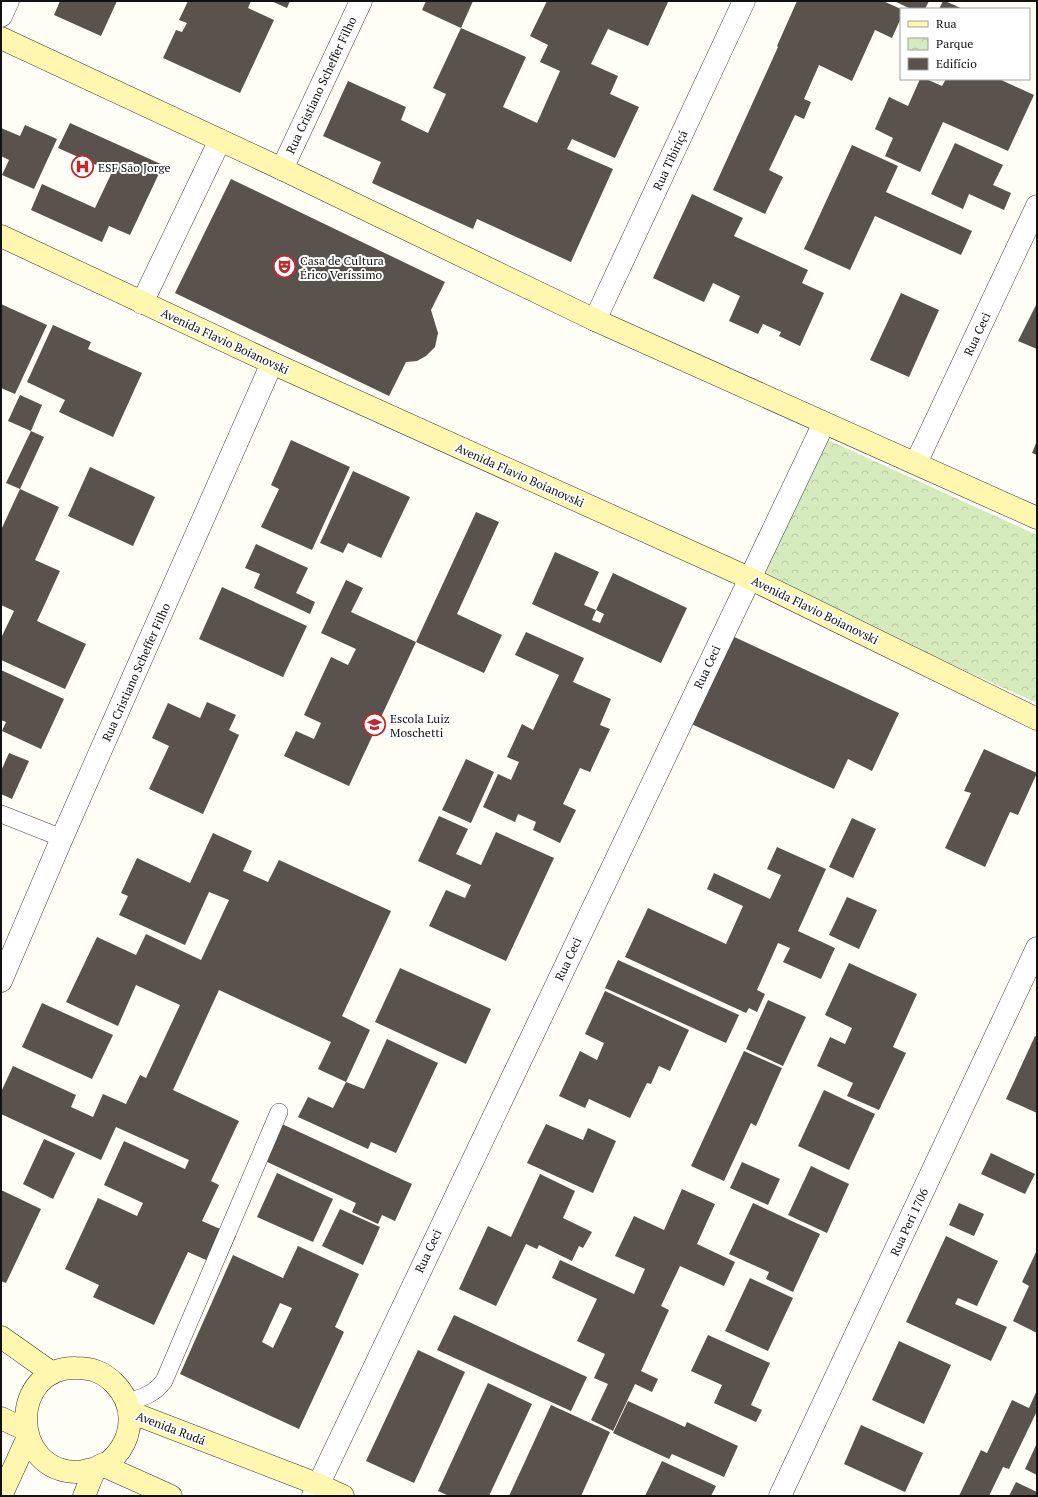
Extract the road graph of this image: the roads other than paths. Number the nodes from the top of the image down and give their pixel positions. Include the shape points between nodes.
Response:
1 (8, 1) edge
2 (361, 1) edge
3 (744, 1) edge
4 (1, 16) edge
5 (1, 38) edge
6 (220, 140) junction
7 (282, 169) junction
8 (1037, 206) edge
9 (1, 236) edge
10 (142, 303) junction
11 (595, 320) junction
12 (272, 363) junction
13 (824, 423) junction
14 (916, 463) junction
15 (1037, 518) edge
16 (749, 578) junction
17 (1037, 719) edge
18 (1, 814) edge
19 (62, 838) junction
20 (1037, 948) edge
21 (1, 981) edge
22 (279, 1112) dead end
23 (1, 1337) edge
24 (52, 1373) junction
25 (129, 1407) junction
26 (1, 1418) edge
27 (27, 1434) junction
28 (100, 1466) junction
29 (315, 1490) edge
30 (1, 1496) edge
31 (84, 1496) edge
32 (171, 1496) edge
33 (343, 1496) edge
34 (780, 1496) edge

1 - 4 street
2 - 7 street, Rua Cristiano Scheffer Filho
3 - 11 street, Rua Tibiriçá
5 - 6 street
6 - 7 street
6 - 10 street
7 - 11 street
8 - 14 street, Rua Ceci
9 - 10 street, Avenida Flavio Boianovski
10 - 12 street, Avenida Flavio Boianovski
11 - 13 street
12 - 16 street, Avenida Flavio Boianovski
12 - 19 street, Rua Cristiano Scheffer Filho
13 - 14 street
13 - 16 street, Rua Ceci
14 - 15 street
16 - 17 street, Avenida Flavio Boianovski
16 - 29 street, Rua Ceci
18 - 19 lane
19 - 21 street, Rua Cristiano Scheffer Filho
20 - 34 street, Rua Peri 1706
22 - 25 lane via 164,1381 157,1390
23 - 24 street
24 - 25 street, Avenida Rudá via 70,1368 89,1368 107,1376 120,1389
24 - 27 street via 32,1393 27,1405
25 - 28 street via 127,1436 121,1449
25 - 29 street, Avenida Rudá
26 - 27 street
27 - 28 street via 34,1449 47,1462 62,1470 80,1472
27 - 30 street
28 - 31 street
28 - 32 street
29 - 33 street, Avenida Rudá

